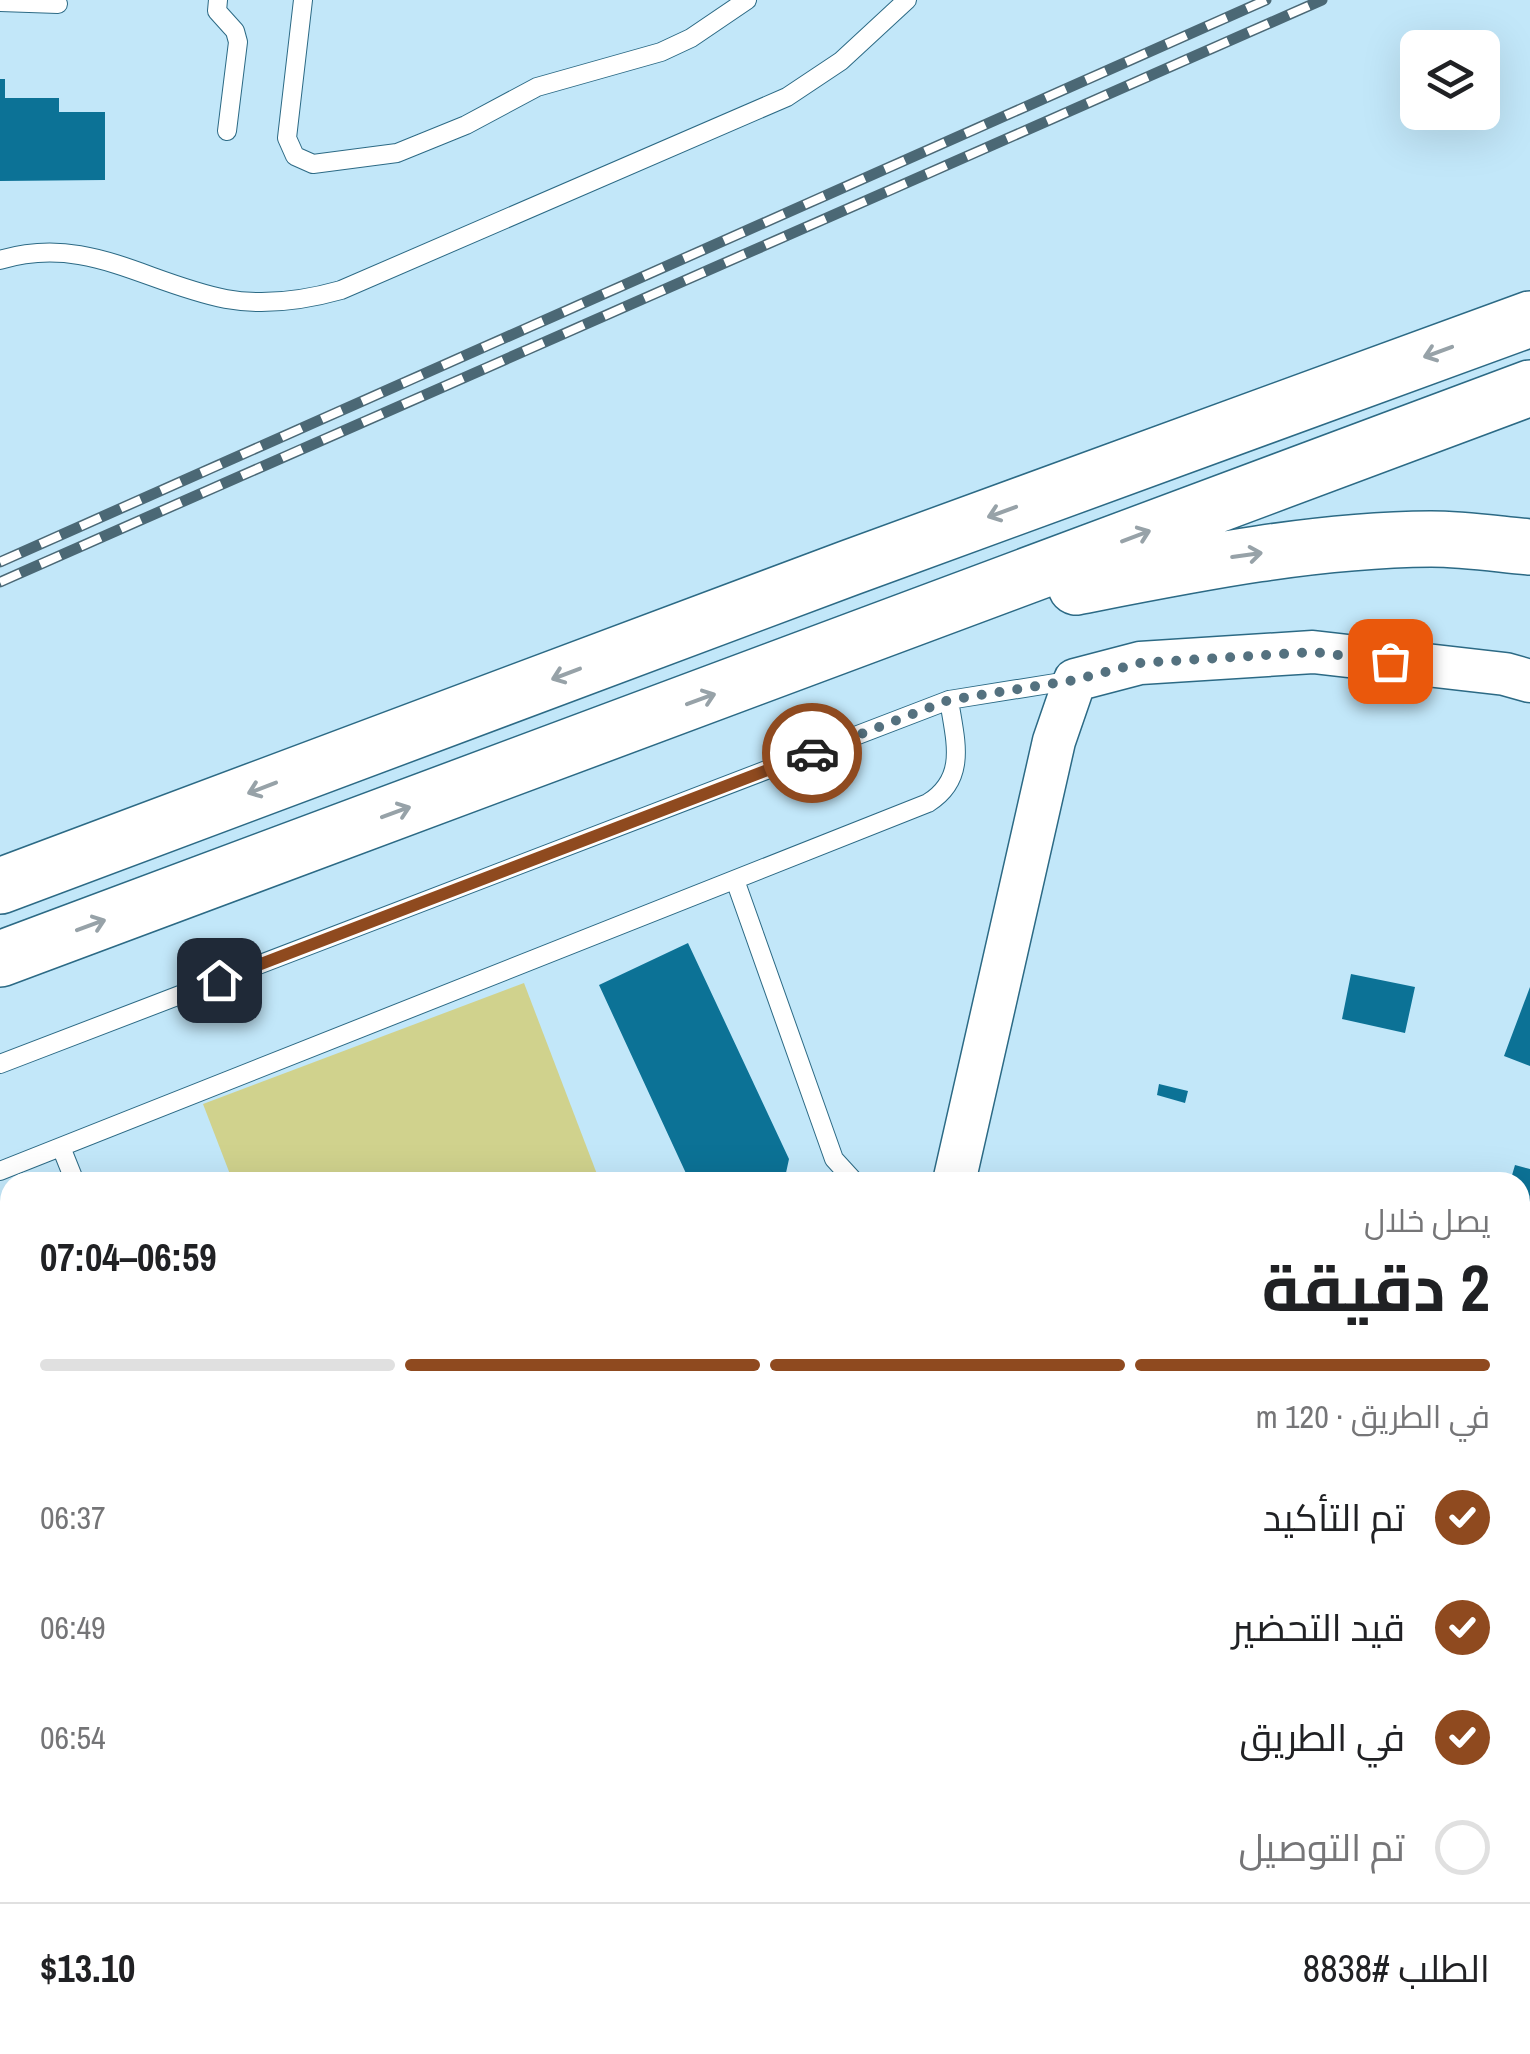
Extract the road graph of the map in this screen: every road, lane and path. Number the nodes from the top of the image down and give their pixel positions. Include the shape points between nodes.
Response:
1 (218, 0) edge
2 (303, 0) edge
3 (747, 0) edge
4 (907, 0) edge
5 (0, 2) edge
6 (58, 4) dead end
7 (227, 131) dead end
8 (0, 260) edge
9 (1530, 319) edge
10 (1530, 388) edge
11 (1530, 547) edge
12 (911, 621) junction
13 (1075, 680) junction
14 (1530, 680) edge
15 (949, 700) junction
16 (734, 880) junction
17 (0, 886) edge
18 (0, 959) edge
19 (0, 1064) edge
20 (62, 1147) junction
21 (0, 1171) edge
22 (71, 1172) edge
23 (846, 1172) edge
24 (956, 1172) edge

1 - 7 lane via 217,11 238,42
2 - 3 lane via 287,138 295,156 313,164 397,152 538,88 661,52
4 - 8 lane via 841,62 787,98 326,294 252,302 80,253
5 - 6 lane
9 -> 17 highway
12 -> 10 highway
12 -> 11 highway via 1214,560 1331,544 1434,539
18 -> 12 highway
13 - 14 street via 1140,663 1313,652
13 - 15 lane
13 - 24 street via 1054,741
15 - 16 lane via 958,755 941,795
15 - 19 lane
16 - 20 lane
16 - 23 lane via 834,1158
20 - 21 lane
20 - 22 lane

